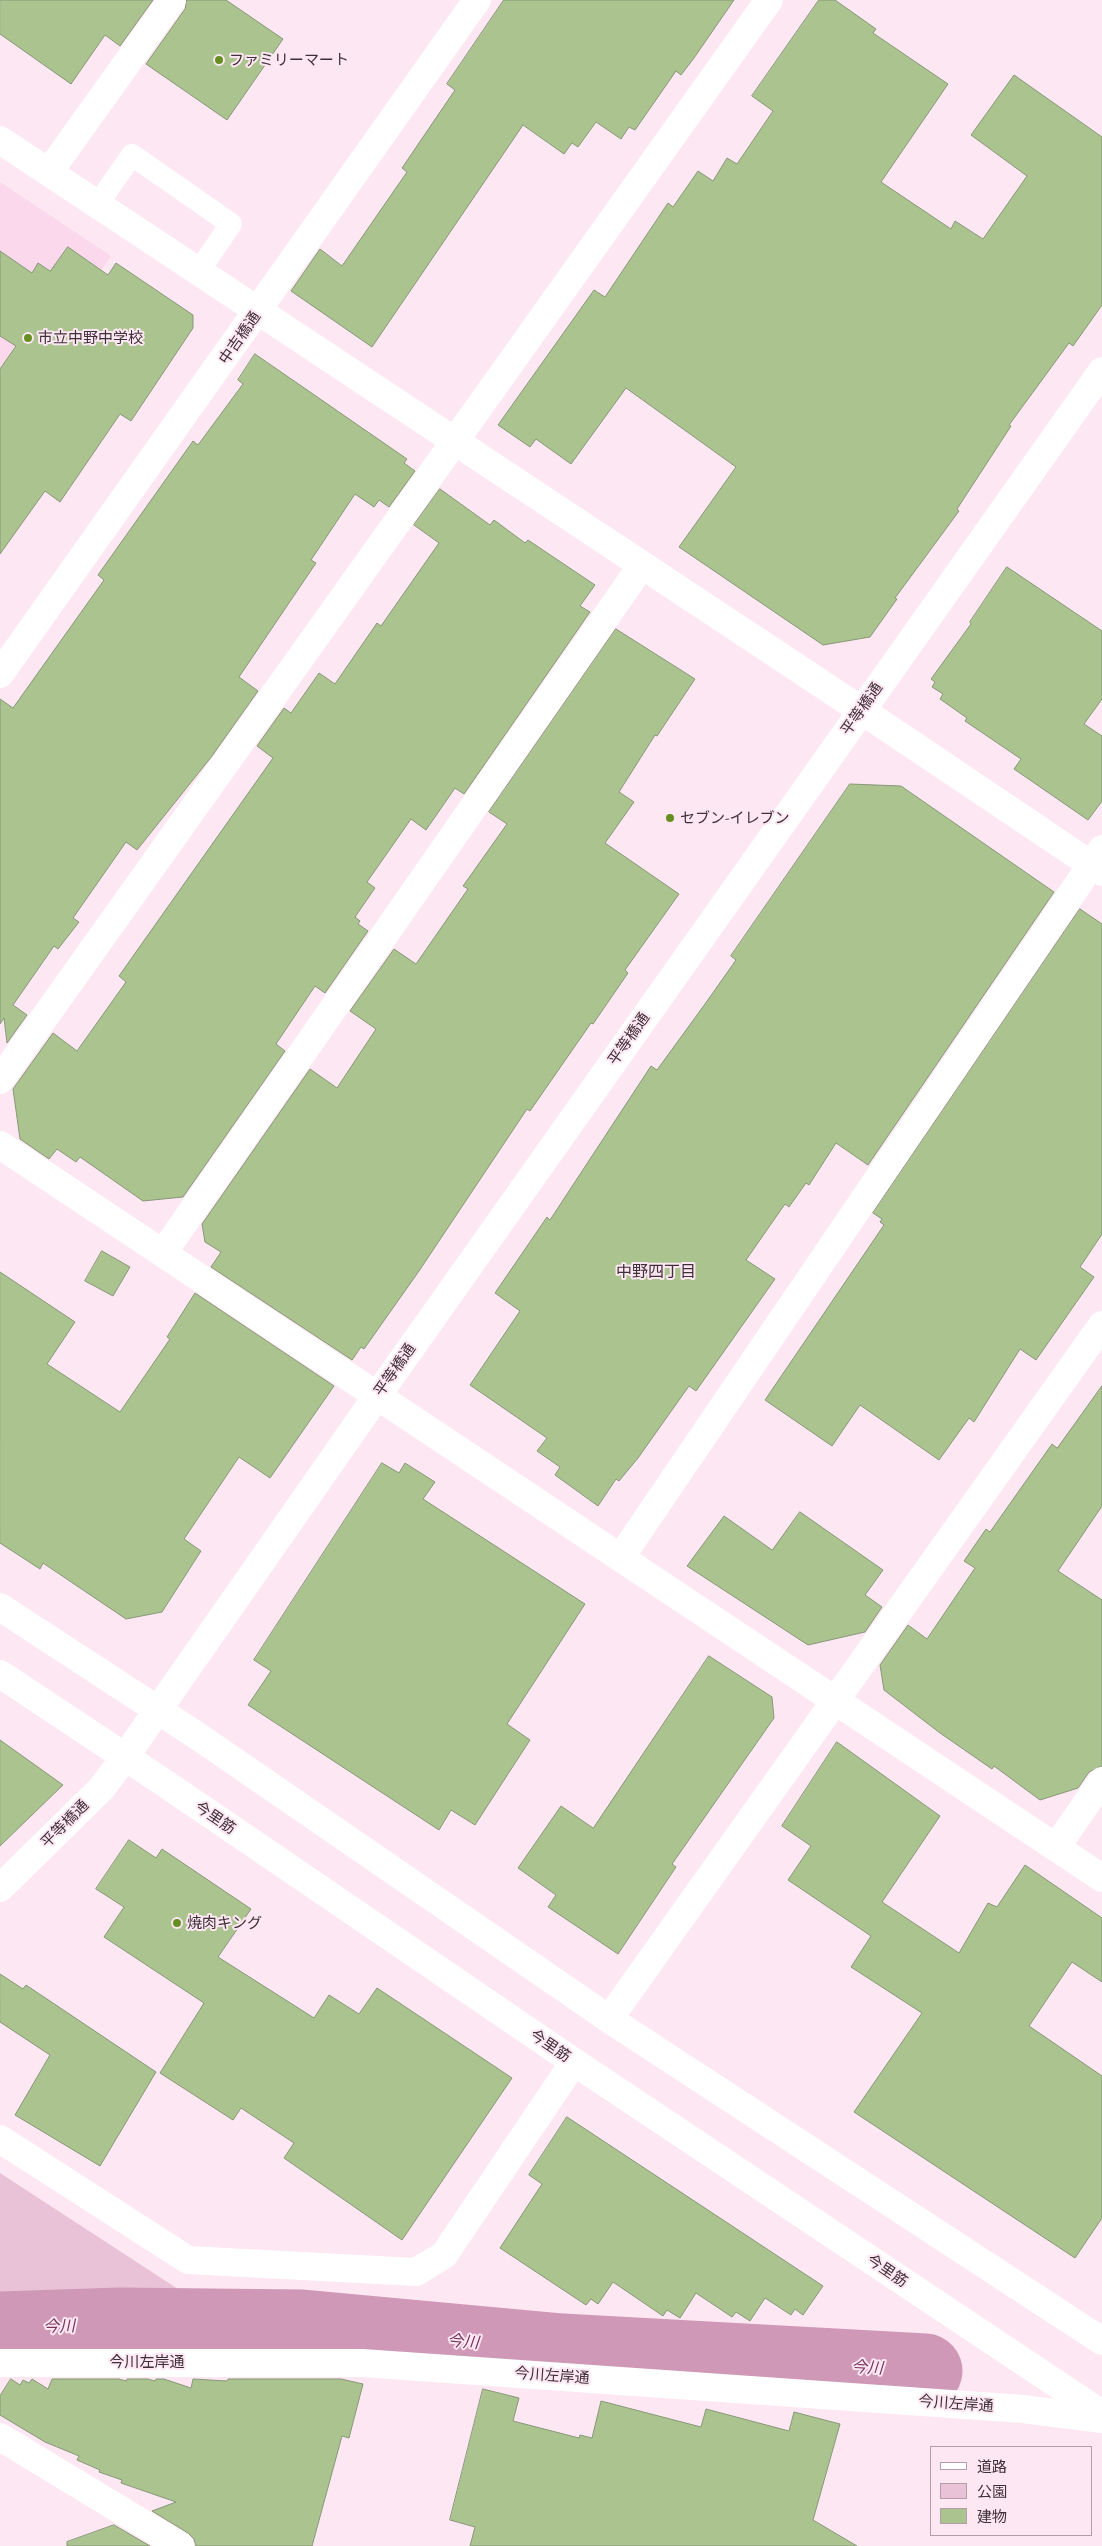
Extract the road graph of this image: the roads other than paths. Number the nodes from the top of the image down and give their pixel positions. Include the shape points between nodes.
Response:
1 (172, 0) edge
2 (477, 0) edge
3 (769, 0) edge
4 (0, 140) edge
5 (49, 172) junction
6 (97, 205) junction
7 (198, 272) junction
8 (258, 312) junction
9 (1102, 370) edge
10 (454, 440) junction
11 (642, 565) junction
12 (0, 674) edge
13 (861, 710) junction
14 (1098, 862) edge
15 (0, 1080) edge
16 (0, 1144) edge
17 (163, 1253) junction
18 (1102, 1325) edge
19 (377, 1396) junction
20 (621, 1557) junction
21 (0, 1607) edge
22 (0, 1674) edge
23 (836, 1699) junction
24 (159, 1710) junction
25 (125, 1757) junction
26 (1102, 1781) edge
27 (1056, 1846) junction
28 (1102, 1878) edge
29 (0, 1888) edge
30 (609, 2019) junction
31 (574, 2062) junction
32 (0, 2139) edge
33 (1102, 2341) edge
34 (0, 2363) edge
35 (1102, 2414) edge
36 (1102, 2419) edge
37 (0, 2437) edge
38 (180, 2546) edge

1 - 5 street
2 - 8 street, 中吉橋通
3 - 10 street
4 - 5 street
5 - 6 street
6 - 7 street
6 - 7 lane via 132,155 232,224
7 - 8 street
8 - 10 street
8 - 12 street, 中吉橋通
9 - 13 street, 平等橋通
10 - 11 street
10 - 15 street
11 - 13 street
11 - 17 street
13 - 14 street
13 - 19 street, 平等橋通
14 - 20 street
16 - 17 street
17 - 19 street
18 - 23 street
19 - 20 street
19 - 24 street, 平等橋通
20 - 23 street
21 - 24 street
22 - 25 street, 今里筋
23 - 27 street
23 - 30 street
24 - 25 street, 平等橋通
24 - 30 street
25 - 29 street, 平等橋通 via 101,1789
25 - 31 street, 今里筋
26 - 27 street
27 - 28 street
30 - 33 street
31 - 32 street via 444,2255 416,2272 188,2260
31 - 35 street, 今里筋
34 - 36 street, 今川左岸通 via 362,2363 1023,2409
37 - 38 street

